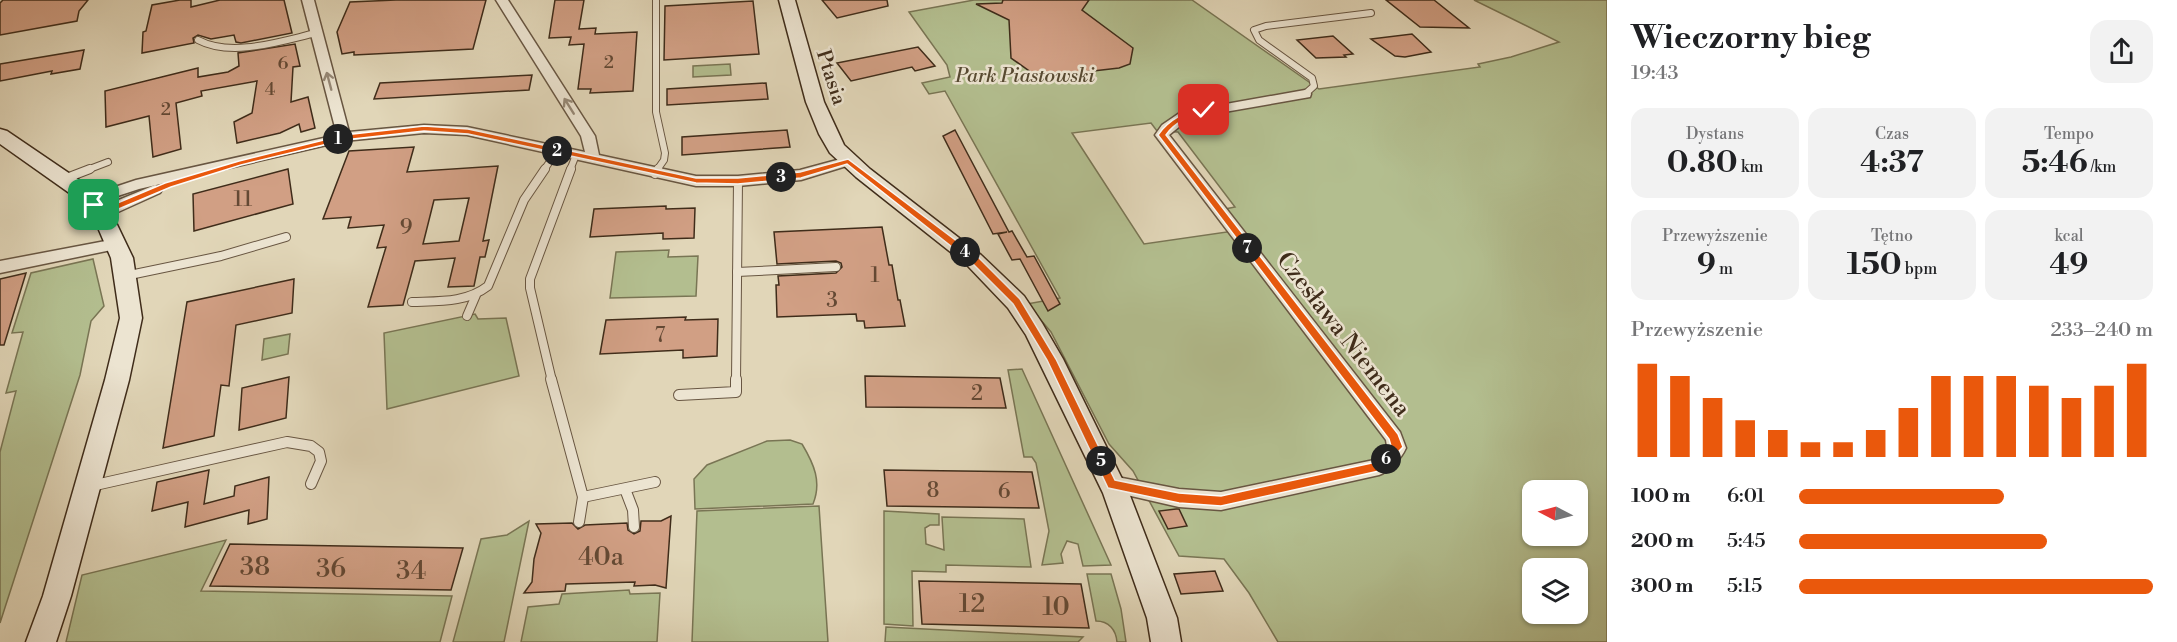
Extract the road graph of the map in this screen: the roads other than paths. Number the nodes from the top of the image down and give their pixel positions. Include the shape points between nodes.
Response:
1 (308, 0) edge
2 (502, 0) edge
3 (657, 0) edge
4 (787, 0) edge
5 (1371, 13) dead end
6 (316, 33) junction
7 (198, 40) dead end
8 (1305, 94) joint
9 (0, 135) edge
10 (344, 137) junction
11 (557, 151) junction
12 (576, 155) junction
13 (593, 159) junction
14 (848, 161) junction
15 (108, 162) dead end
16 (655, 174) junction
17 (64, 179) junction
18 (738, 181) junction
19 (96, 207) junction
20 (286, 237) dead end
21 (116, 244) junction
22 (0, 267) edge
23 (836, 267) dead end
24 (737, 272) junction
25 (125, 276) junction
26 (476, 295) junction
27 (412, 302) dead end
28 (467, 316) dead end
29 (679, 395) dead end
30 (655, 482) dead end
31 (311, 484) dead end
32 (1112, 484) junction
33 (88, 487) junction
34 (625, 489) junction
35 (583, 497) junction
36 (579, 522) dead end
37 (634, 527) dead end
38 (41, 642) edge
39 (1166, 642) edge

1 - 6 street
13 -> 2 street via 588,136
3 - 16 lane via 656,112 665,153
4 - 14 street, Ptasia via 828,134
5 - 8 lane via 1254,30 1259,40 1312,78 1314,86
6 - 7 lane via 235,49
10 -> 6 street
8 - 32 street, Czesława Niemena via 1186,115 1162,135 1394,437 1397,447 1379,466 1221,501 1179,498
9 - 17 street
10 - 11 street via 450,129
10 - 19 street via 239,163
11 - 12 street
11 - 26 lane via 524,200 488,286
12 - 13 street
12 - 35 lane via 532,270 530,288
13 - 16 street
14 - 18 street via 801,175
14 - 32 street, Ptasia via 974,260 1016,302 1051,359
15 - 17 lane
16 - 18 street via 696,181
17 - 19 street
18 - 24 lane
19 - 21 street
20 - 25 lane
21 - 22 street
21 - 25 street
23 - 24 lane
24 - 29 lane via 736,392
25 - 33 street via 131,318
26 - 27 lane
26 - 28 lane
30 - 34 lane
31 - 33 lane via 321,461 319,452 311,446 287,442
32 - 39 street, Ptasia via 1162,618
33 - 38 street
34 - 35 lane
34 - 37 lane
35 - 36 lane

